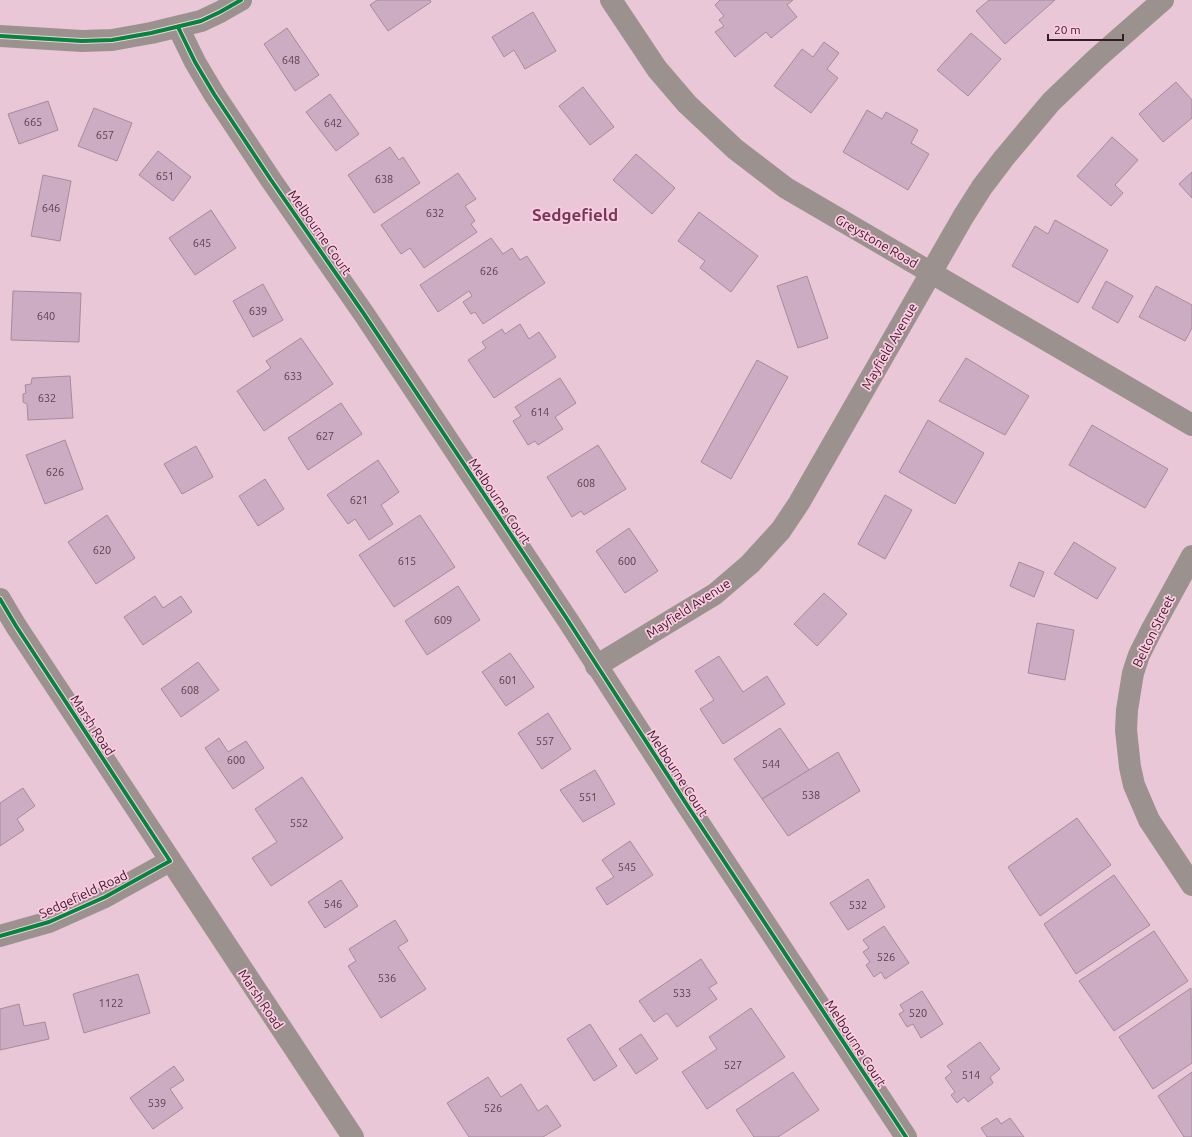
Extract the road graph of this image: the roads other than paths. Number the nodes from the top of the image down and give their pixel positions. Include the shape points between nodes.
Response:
1 (241, 0) edge
2 (611, 0) edge
3 (1163, 0) edge
4 (178, 27) junction
5 (0, 36) edge
6 (932, 273) junction
7 (1192, 425) edge
8 (1192, 556) edge
9 (0, 599) edge
10 (596, 666) junction
11 (170, 861) junction
12 (1192, 885) edge
13 (0, 936) edge
14 (353, 1137) edge
15 (906, 1137) edge

1 - 4 street via 201,21
2 - 6 street, Greystone Road via 657,69 687,104 735,149 786,188
3 - 6 street, Mayfield Avenue via 1051,102 982,187
4 - 5 street via 112,40 82,41
4 - 10 street, Melbourne Court via 214,94
6 - 7 street, Greystone Road
6 - 10 street, Mayfield Avenue via 799,503 780,530 750,564 715,594
8 - 12 street, Belton Street via 1139,655 1133,673 1126,730 1134,785 1149,820
9 - 11 street, Marsh Road
10 - 15 street, Melbourne Court
11 - 13 street, Sedgefield Road via 105,897 50,922
11 - 14 street, Marsh Road

